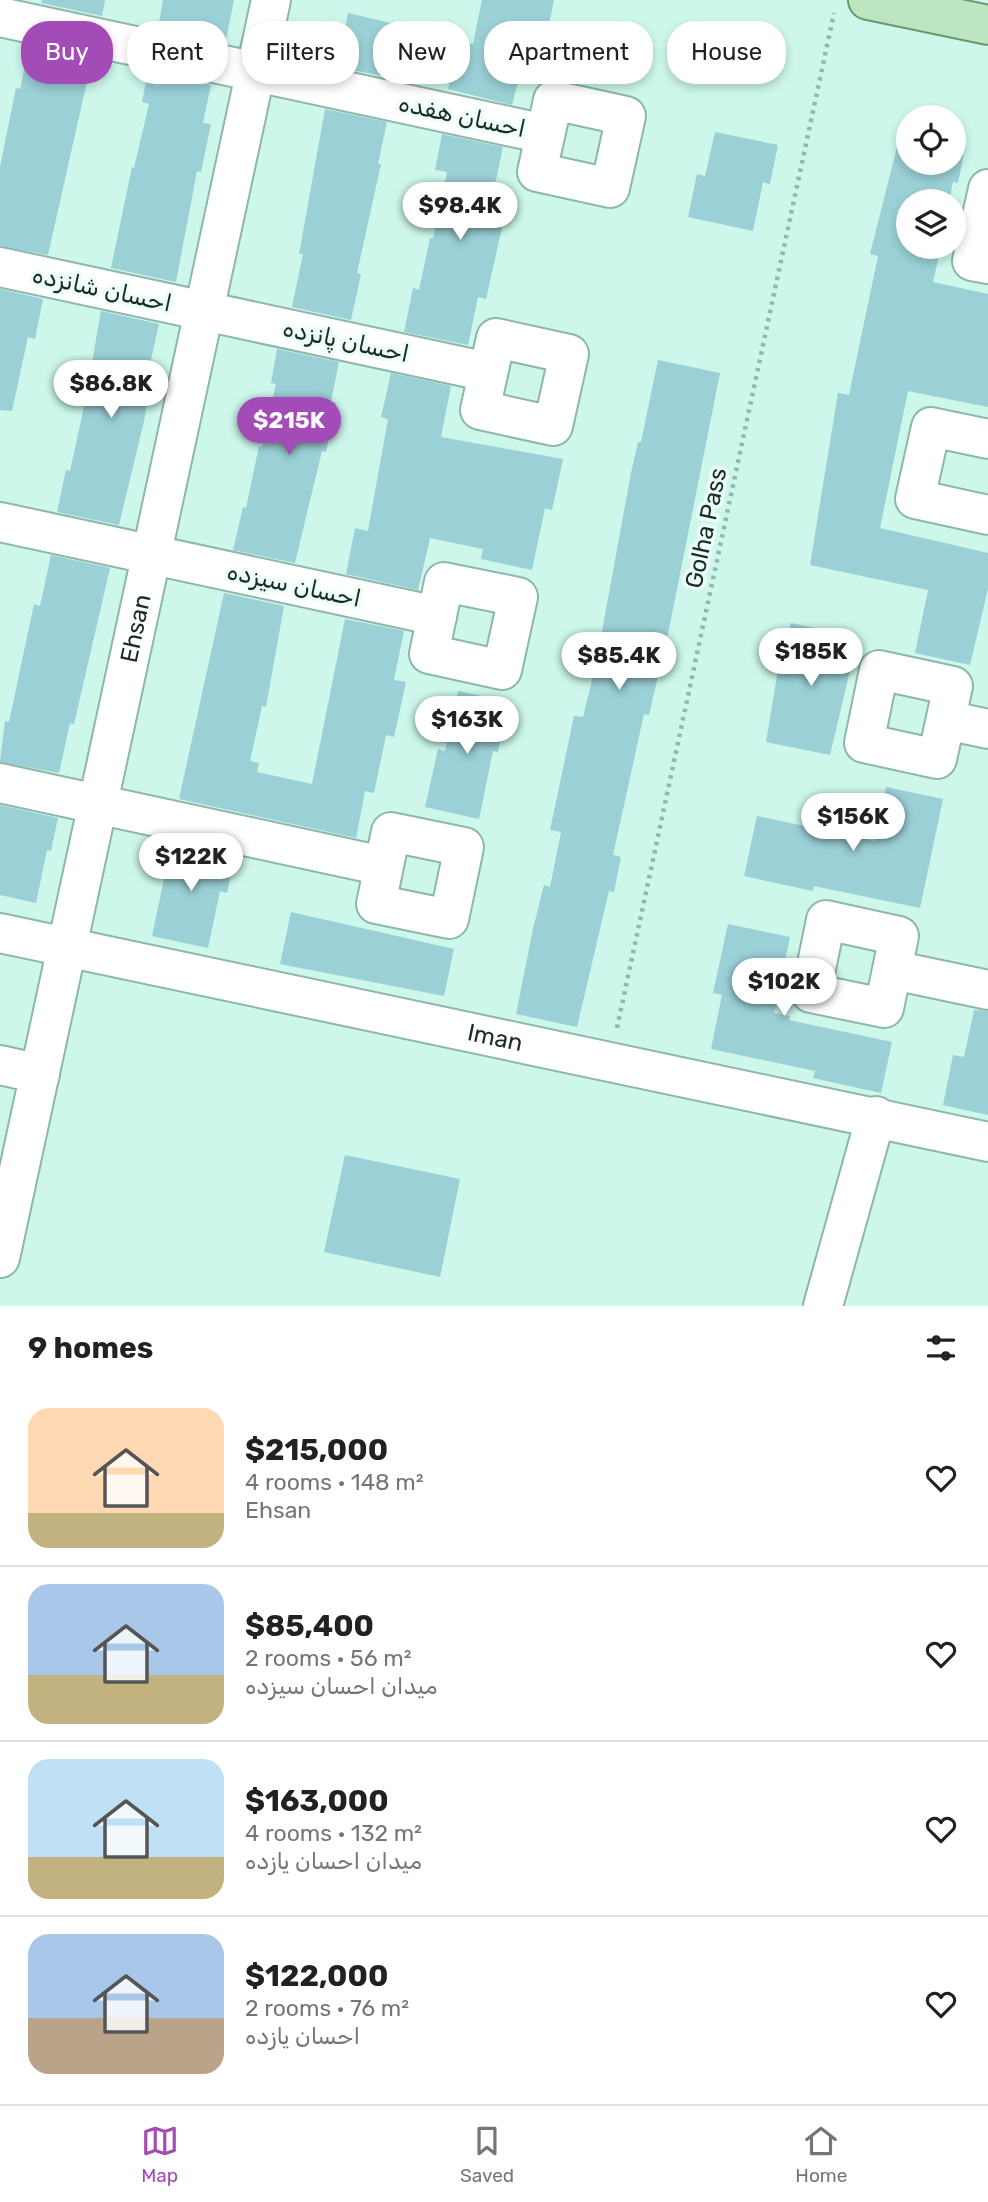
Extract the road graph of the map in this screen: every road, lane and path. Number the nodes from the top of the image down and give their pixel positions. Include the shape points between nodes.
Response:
1 (271, 0) edge
2 (836, 0) edge
3 (867, 0) edge
4 (0, 17) edge
5 (266, 21) edge
6 (988, 25) edge
7 (242, 69) edge
8 (252, 84) edge
9 (311, 84) edge
10 (545, 134) dead end
11 (988, 189) edge
12 (988, 264) edge
13 (0, 267) edge
14 (204, 311) junction
15 (488, 372) dead end
16 (988, 439) edge
17 (988, 515) edge
18 (0, 522) edge
19 (152, 554) junction
20 (437, 616) dead end
21 (946, 720) dead end
22 (988, 729) edge
23 (0, 783) edge
24 (98, 804) junction
25 (383, 866) dead end
26 (0, 933) edge
27 (68, 947) junction
28 (892, 970) dead end
29 (988, 990) edge
30 (609, 1063) junction
31 (0, 1065) edge
32 (40, 1074) junction
33 (876, 1116) junction
34 (988, 1142) edge
35 (0, 1258) edge
36 (823, 1306) edge

1 - 5 street, Ehsan
2 - 30 path, Golha Pass
3 - 6 main road
4 - 7 street, احسان هفده
8 - 14 street, Ehsan
9 - 10 street, احسان هفده
11 - 12 street via 972,261
13 - 14 street, احسان شانزده
14 - 15 street, احسان پانزده
14 - 19 street, Ehsan
16 - 17 street via 930,427 915,499
18 - 19 street, احسان سیزده
19 - 20 street, احسان سیزده
19 - 24 street, Ehsan
21 - 22 street
23 - 24 street
24 - 25 street
24 - 27 street, Ehsan
26 - 27 street, Iman
27 - 30 street, Iman
27 - 32 street, Ehsan
28 - 29 street
30 - 33 street, Iman
31 - 32 street
32 - 35 street, Ehsan
33 - 34 street, Iman
33 - 36 street

